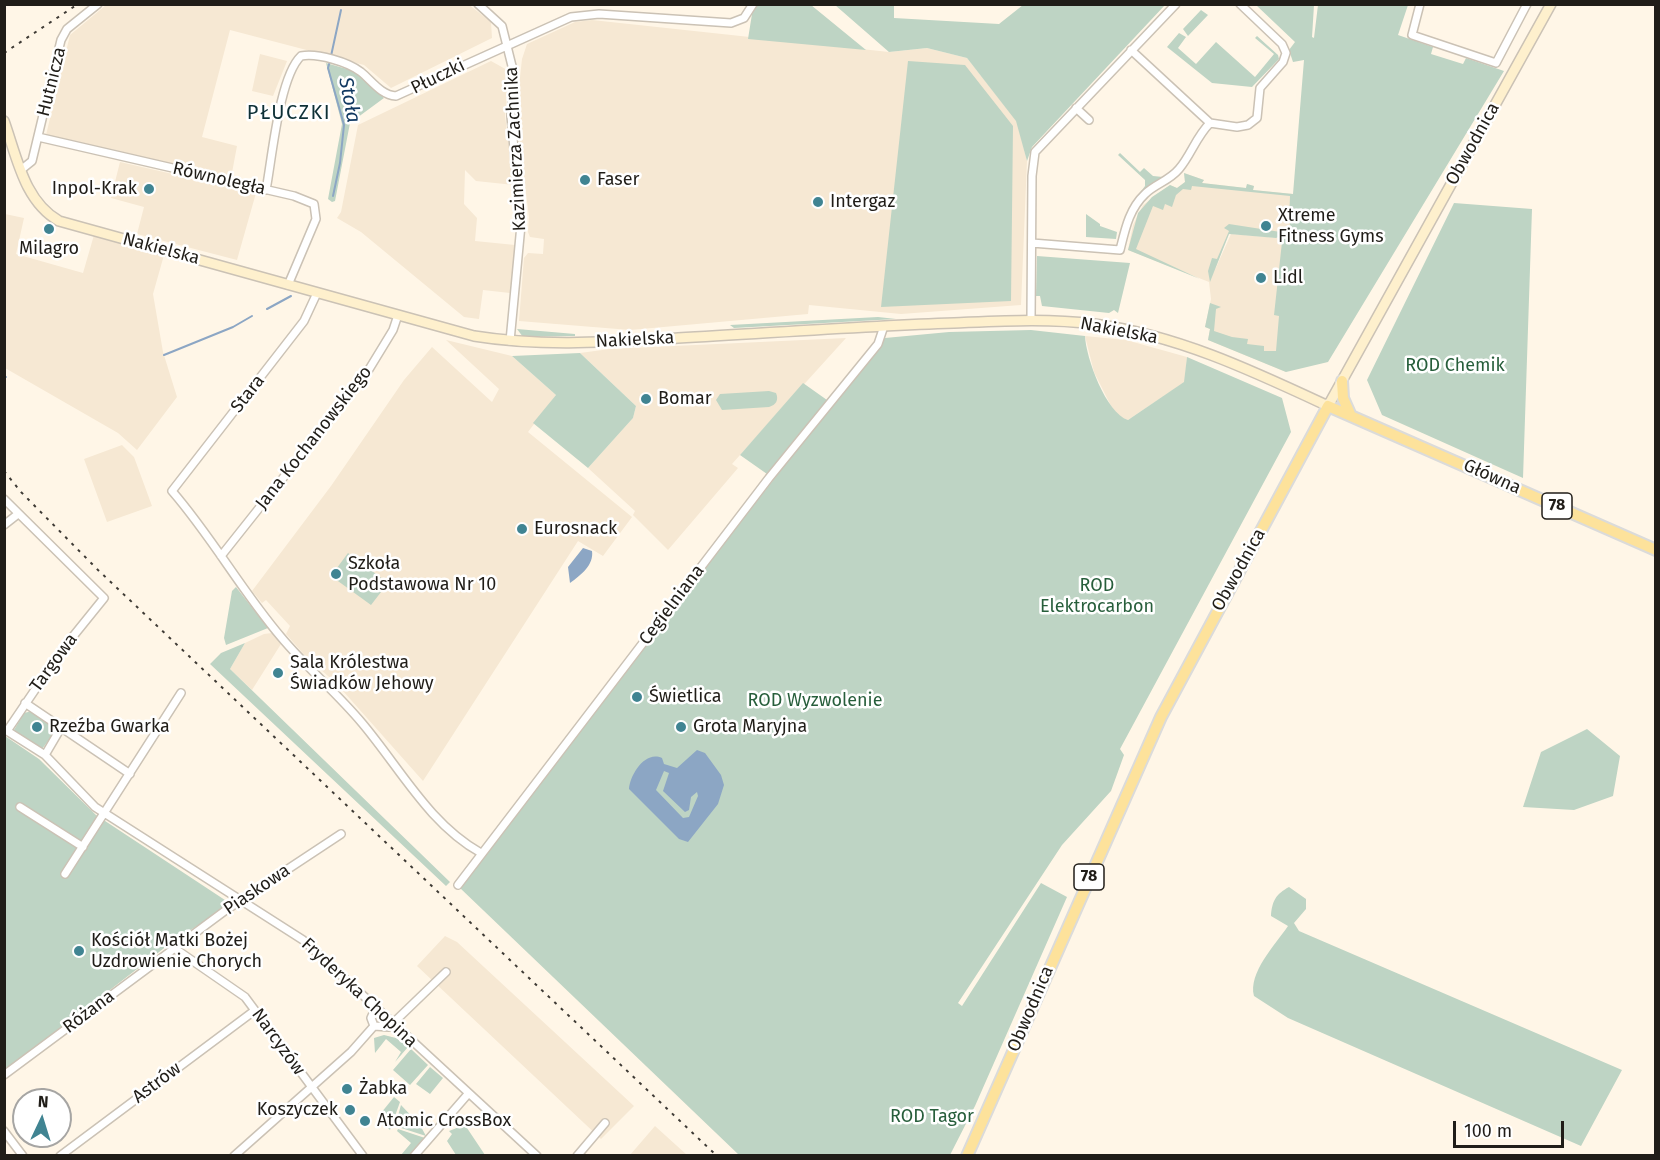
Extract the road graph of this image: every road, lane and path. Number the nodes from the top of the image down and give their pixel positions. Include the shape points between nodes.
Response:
1 (98, 4) edge
2 (478, 4) edge
3 (753, 4) edge
4 (1176, 4) edge
5 (1240, 4) edge
6 (1420, 4) edge
7 (1527, 4) edge
8 (1551, 4) edge
9 (507, 45) junction
10 (1131, 50) junction
11 (1076, 108) junction
12 (1089, 120) dead end
13 (4, 121) edge
14 (1210, 123) junction
15 (38, 137) junction
16 (22, 169) junction
17 (266, 190) junction
18 (1032, 243) junction
19 (288, 285) junction
20 (317, 293) junction
21 (398, 315) junction
22 (1031, 319) junction
23 (884, 326) junction
24 (510, 342) junction
25 (1342, 381) junction
26 (1328, 406) junction
27 (1351, 416) junction
28 (4, 499) edge
29 (18, 514) junction
30 (4, 525) edge
31 (1656, 550) edge
32 (221, 556) junction
33 (181, 693) dead end
34 (25, 703) junction
35 (63, 726) junction
36 (6, 730) edge
37 (45, 755) junction
38 (130, 774) junction
39 (20, 807) dead end
40 (105, 813) junction
41 (341, 834) dead end
42 (83, 847) junction
43 (481, 853) junction
44 (65, 874) dead end
45 (459, 885) dead end
46 (241, 901) junction
47 (174, 948) junction
48 (446, 972) dead end
49 (376, 1007) junction
50 (254, 1011) junction
51 (393, 1023) junction
52 (374, 1026) junction
53 (4, 1075) edge
54 (311, 1088) junction
55 (468, 1094) junction
56 (605, 1123) dead end
57 (4, 1131) edge
58 (23, 1155) edge
59 (60, 1155) edge
60 (234, 1155) edge
61 (363, 1155) edge
62 (414, 1155) edge
63 (537, 1155) edge
64 (577, 1155) edge
65 (967, 1155) edge

1 - 15 street, Hutnicza via 63,36
2 - 9 street, Kazimierza Zachnika via 498,21
3 - 9 street via 744,18 731,24 583,14
4 - 10 street
5 - 14 street via 1282,44 1285,57 1260,88 1254,122 1237,127
6 - 7 street via 1412,34 1496,63
8 - 25 street, Obwodnica
9 - 17 street, Płuczki via 396,96 387,94 353,67 305,55 297,61 275,132
9 - 24 street, Kazimierza Zachnika via 514,74 511,116 521,225
10 - 11 street
10 - 14 street
11 - 12 street
11 - 18 street via 1035,153
13 - 16 street, Nakielska
14 - 18 street via 1196,138 1180,168 1137,203 1120,250
15 - 16 street, Hutnicza via 32,161
15 - 17 street, Równoległa
16 - 19 street, Nakielska via 39,206 59,221
17 - 19 street, Równoległa via 307,200 317,210
18 - 22 street
19 - 20 street, Nakielska
20 - 21 street, Nakielska
20 - 32 street, Stara via 304,321 172,491
21 - 24 street, Nakielska
21 - 32 street, Jana Kochanowskiego via 368,371
22 - 23 street, Nakielska
22 - 26 street, Nakielska via 1095,324 1159,338 1214,356
23 - 24 street, Nakielska via 607,342
23 - 43 street, Cegielniana via 878,344 769,478
25 - 26 street, Obwodnica
25 - 27 main road via 1343,398
26 - 27 main road, Główna / 78
26 - 65 main road, Obwodnica / 78 via 1161,717
27 - 31 main road, Główna / 78
28 - 29 street
29 - 30 street
29 - 34 street, Targowa via 104,598
32 - 43 street via 282,639 362,722 436,818
33 - 38 street
34 - 35 street
34 - 36 street, Targowa
35 - 37 street
35 - 38 street
36 - 37 street, Fryderyka Chopina
37 - 40 street, Fryderyka Chopina
38 - 40 street
39 - 42 street
40 - 42 street
40 - 46 street, Fryderyka Chopina
41 - 46 street, Piaskowa
42 - 44 street
43 - 45 street, Cegielniana
46 - 47 street, Piaskowa
46 - 49 street, Fryderyka Chopina via 303,940
47 - 50 street, Narcyzów via 235,988
47 - 53 street, Różana
48 - 51 street
49 - 51 street, Fryderyka Chopina
49 - 52 street via 371,1018
50 - 54 street, Narcyzów
50 - 59 street, Astrów
51 - 52 street via 384,1028
51 - 55 street, Fryderyka Chopina
52 - 54 street
54 - 60 street
54 - 61 street, Narcyzów
55 - 62 street
55 - 63 street, Fryderyka Chopina
56 - 64 street
57 - 58 street

